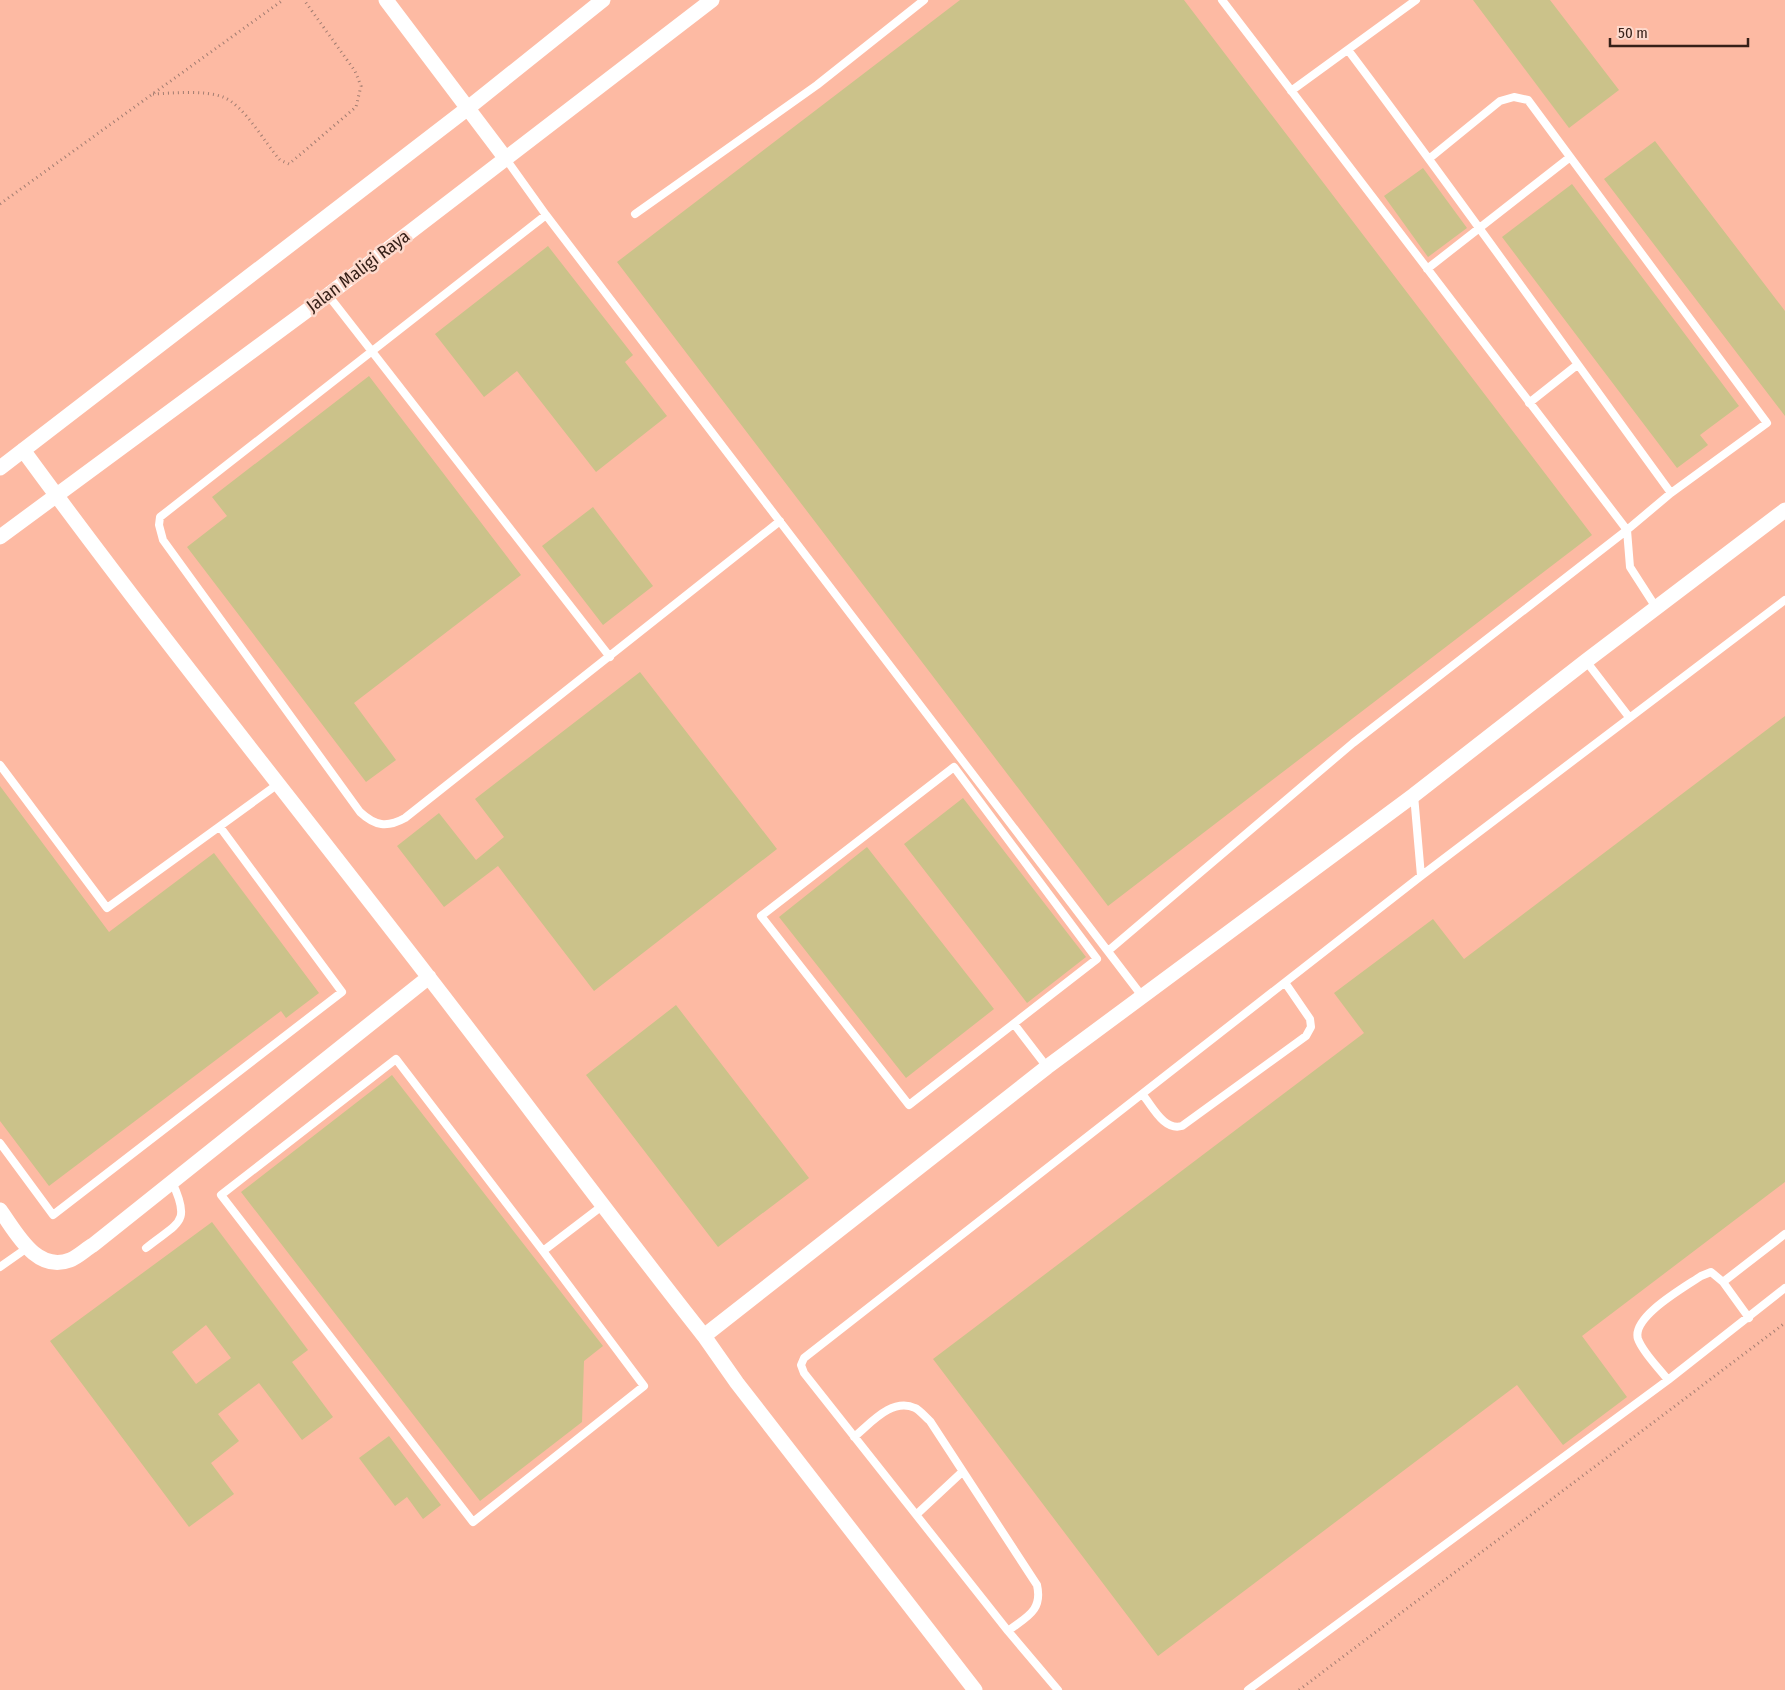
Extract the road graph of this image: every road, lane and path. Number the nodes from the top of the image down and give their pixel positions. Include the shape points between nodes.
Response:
1 (283, 0) edge
2 (304, 0) edge
3 (386, 0) edge
4 (603, 0) edge
5 (712, 0) edge
6 (924, 0) edge
7 (1222, 0) edge
8 (1416, 0) edge
9 (1348, 50) junction
10 (1291, 90) junction
11 (153, 94) junction
12 (468, 108) junction
13 (1430, 158) junction
14 (1569, 158) junction
15 (506, 159) junction
16 (0, 204) edge
17 (635, 214) dead end
18 (546, 215) junction
19 (1478, 229) junction
20 (1427, 269) junction
21 (328, 294) junction
22 (371, 353) junction
23 (1577, 365) junction
24 (1529, 403) junction
25 (23, 450) junction
26 (0, 468) edge
27 (1671, 493) junction
28 (56, 496) junction
29 (1785, 510) edge
30 (780, 522) junction
31 (1627, 530) junction
32 (0, 537) edge
33 (1785, 600) edge
34 (1657, 609) junction
35 (610, 657) junction
36 (1586, 661) junction
37 (1629, 717) junction
38 (0, 765) edge
39 (278, 784) junction
40 (1414, 795) junction
41 (220, 827) junction
42 (1421, 876) junction
43 (1108, 951) junction
44 (429, 977) junction
45 (1286, 984) junction
46 (1142, 996) junction
47 (1014, 1024) junction
48 (1047, 1067) junction
49 (1143, 1095) junction
50 (0, 1143) edge
51 (172, 1182) junction
52 (602, 1206) junction
53 (0, 1210) edge
54 (1785, 1234) edge
55 (27, 1248) junction
56 (146, 1248) dead end
57 (543, 1251) junction
58 (0, 1267) edge
59 (1723, 1282) junction
60 (1785, 1288) edge
61 (1749, 1318) junction
62 (1785, 1323) edge
63 (704, 1336) junction
64 (1668, 1380) junction
65 (854, 1437) junction
66 (961, 1473) junction
67 (917, 1514) junction
68 (1008, 1631) junction
69 (975, 1690) edge
70 (1058, 1690) edge
71 (1248, 1690) edge
72 (1300, 1690) edge

1 - 11 path
2 - 11 path via 355,71 361,86 356,107 289,164 280,160 237,107 223,97 192,93
3 - 12 street
4 - 12 street
5 - 15 street, Jalan Maligi Raya
6 - 17 lane via 817,85
7 - 10 lane
8 - 9 lane
9 - 10 lane
9 - 13 lane
10 - 20 lane
11 - 16 path
12 - 15 street
12 - 25 street
13 - 14 lane via 1500,102 1514,97 1528,100
13 - 19 lane
14 - 19 lane
14 - 27 lane via 1766,423
15 - 18 lane
15 - 21 street, Jalan Maligi Raya
18 - 22 lane
18 - 30 lane
19 - 20 lane
19 - 23 lane
20 - 24 lane
21 - 22 lane
21 - 28 street, Jalan Maligi Raya
22 - 35 lane
22 - 35 lane via 164,512 159,525 163,540 360,812 369,821 386,826 405,818
23 - 24 lane
23 - 27 lane
24 - 31 lane
25 - 26 street
25 - 28 street
27 - 31 lane
28 - 32 street, Jalan Maligi Raya
28 - 39 street
29 - 34 street
30 - 35 lane
30 - 43 lane
31 - 34 lane via 1630,567
31 - 43 lane via 1354,743
33 - 37 lane
34 - 36 street
36 - 37 lane
36 - 40 street
37 - 42 lane
38 - 41 lane via 108,908
39 - 41 lane
39 - 44 street
40 - 42 lane
40 - 46 street
41 - 50 lane via 342,992 52,1214
42 - 45 lane
43 - 46 lane
44 - 51 street
44 - 52 street
45 - 49 lane
45 - 49 lane via 1310,1019 1312,1027 1306,1036 1182,1126 1168,1126
46 - 48 street
47 - 47 lane via 1097,958 954,767 761,916 910,1105
47 - 48 lane
48 - 63 street
49 - 65 lane via 804,1358 801,1365 804,1373
51 - 55 street via 70,1260 42,1260
51 - 56 lane via 183,1212 179,1221
52 - 57 lane
52 - 63 street
53 - 55 street
54 - 59 lane
55 - 58 lane
57 - 57 lane via 396,1059 222,1195 473,1522 644,1386
59 - 61 lane
59 - 64 lane via 1714,1273 1706,1274 1644,1317 1638,1339
60 - 61 lane
61 - 64 lane
62 - 72 path
63 - 69 street
64 - 71 lane
65 - 66 lane via 889,1409 903,1405 916,1408 930,1421
65 - 67 lane
66 - 67 lane
66 - 68 lane via 1037,1585 1040,1598 1036,1608
67 - 68 lane
68 - 70 lane

